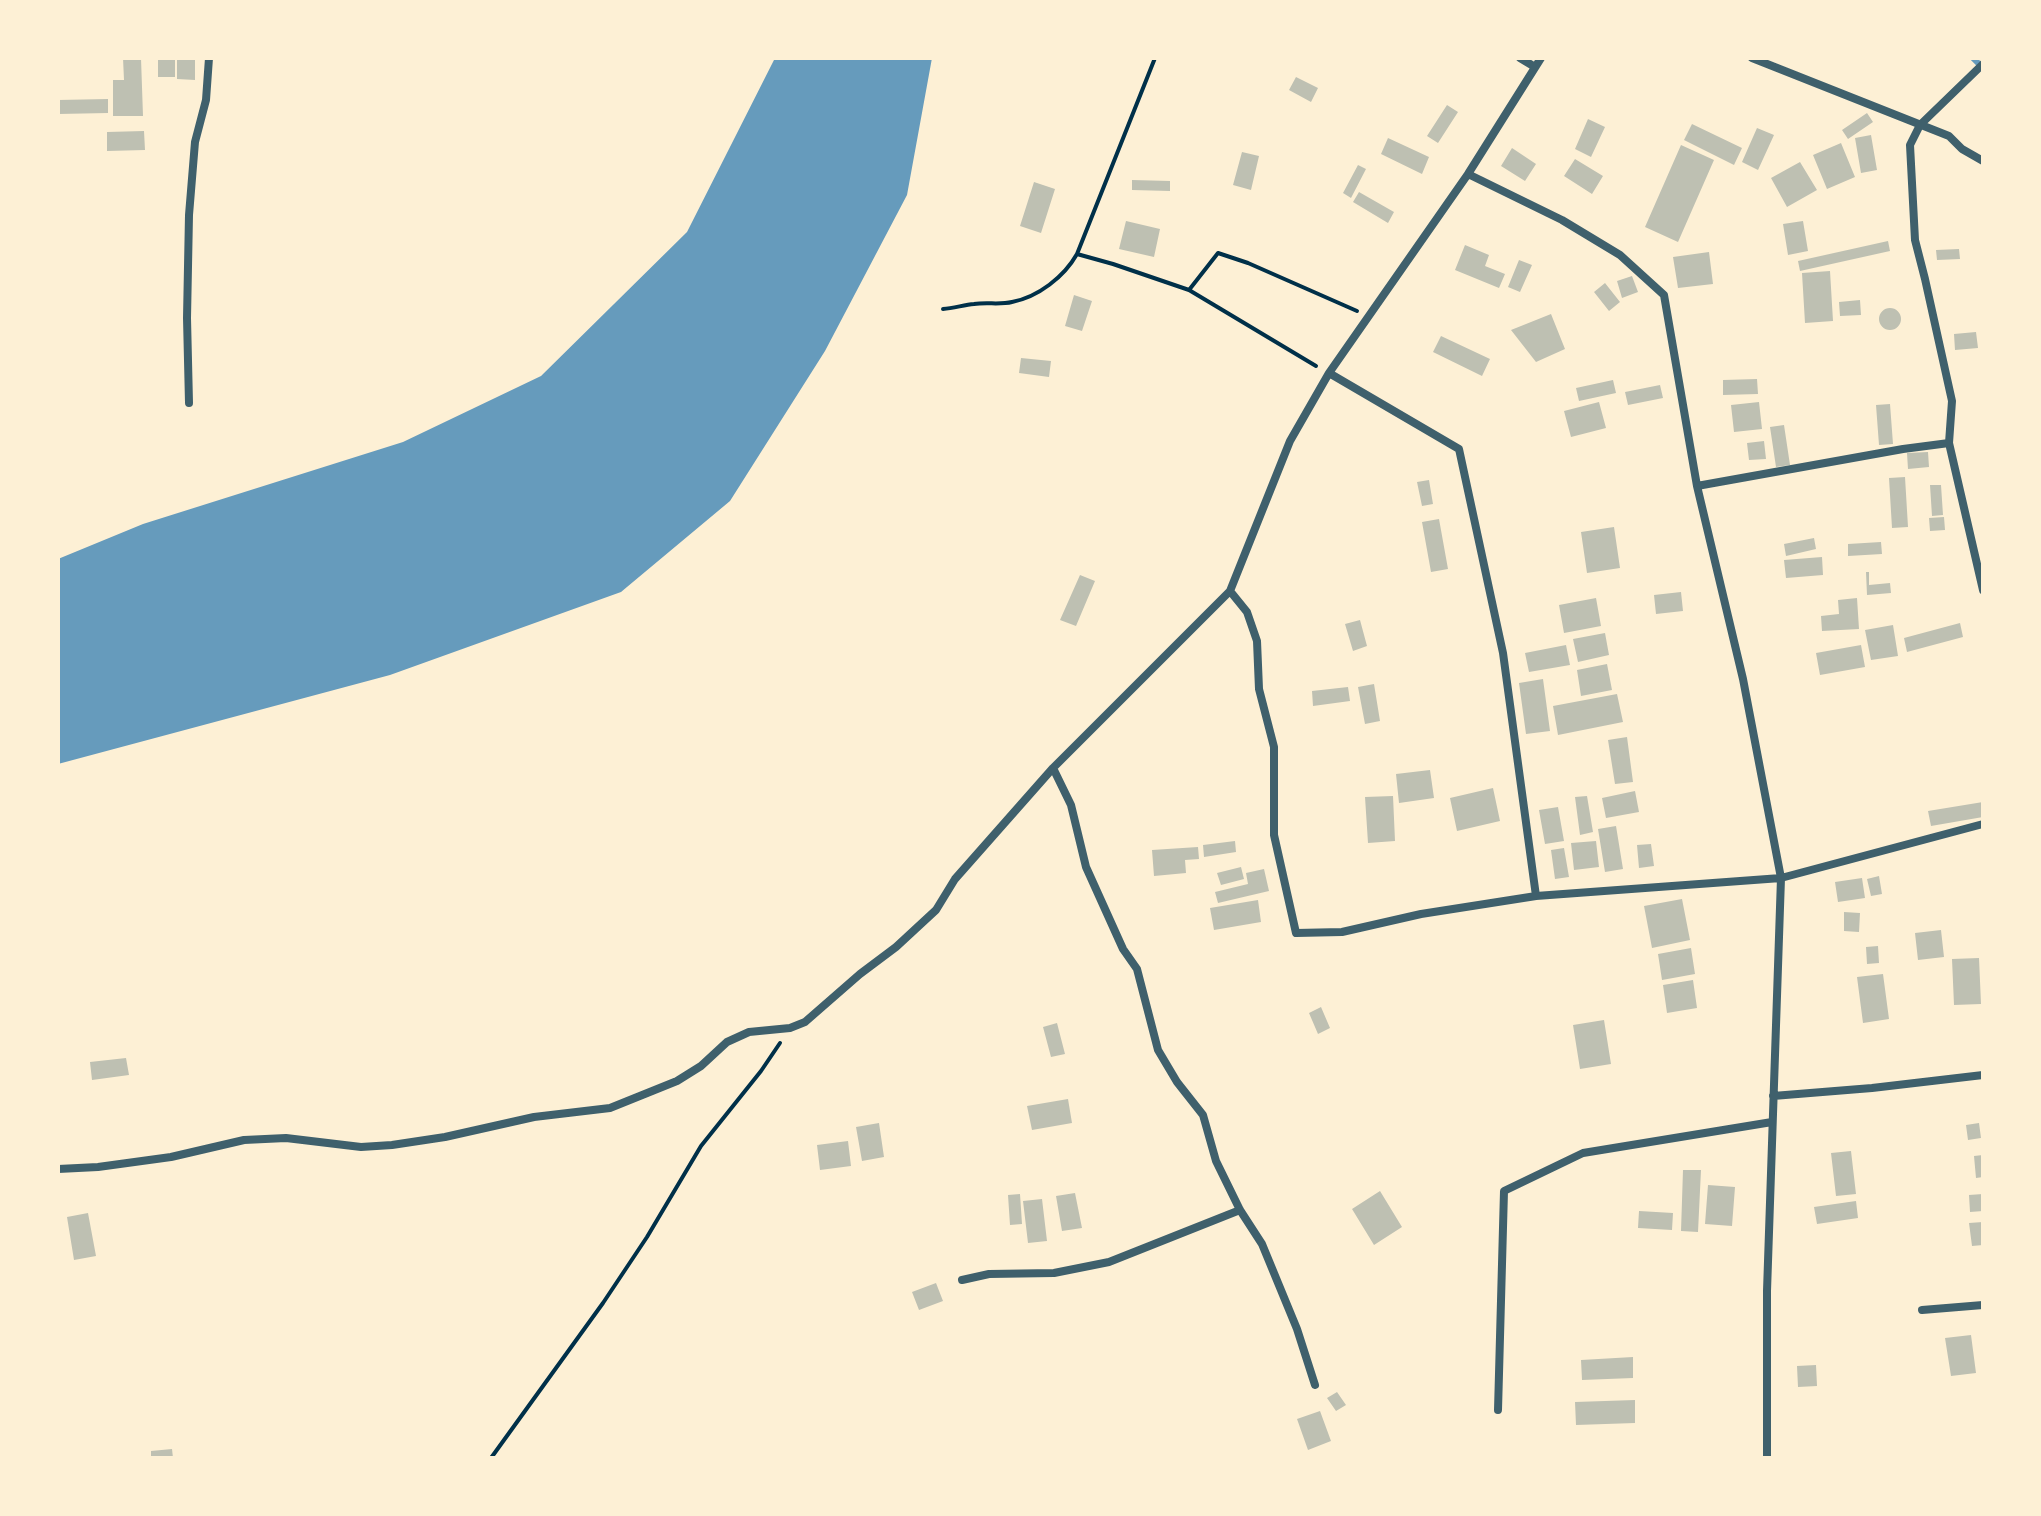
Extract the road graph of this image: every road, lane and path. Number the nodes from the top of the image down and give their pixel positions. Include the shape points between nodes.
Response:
1 (209, 58) edge
2 (1155, 58) edge
3 (1520, 58) edge
4 (1541, 58) edge
5 (1752, 58) edge
6 (1983, 64) edge
7 (1535, 67) junction
8 (1920, 125) junction
9 (1983, 161) edge
10 (1468, 174) junction
11 (1077, 254) junction
12 (1189, 290) junction
13 (943, 309) dead end
14 (1370, 316) junction
15 (1329, 373) junction
16 (189, 403) dead end
17 (1949, 443) junction
18 (1697, 486) junction
19 (1983, 590) edge
20 (1230, 591) junction
21 (1053, 768) junction
22 (1983, 824) edge
23 (1781, 878) junction
24 (1536, 896) junction
25 (790, 1028) junction
26 (1983, 1075) edge
27 (1773, 1096) junction
28 (1772, 1122) junction
29 (58, 1169) edge
30 (1240, 1210) junction
31 (962, 1280) dead end
32 (1983, 1305) edge
33 (1922, 1310) dead end
34 (1315, 1385) dead end
35 (1498, 1410) dead end
36 (491, 1458) edge
37 (1767, 1458) edge

1 - 16 street via 189,215
2 - 11 path
3 - 7 street
4 - 7 street
5 - 8 street
6 - 8 street
7 - 10 street
8 - 9 street via 1949,136
8 - 17 street via 1910,145 1915,240 1952,401
10 - 14 street
10 - 18 street via 1620,255 1664,295
11 - 12 path
11 - 13 path via 1061,276 1016,302
12 - 14 path via 1218,253
12 - 15 path
14 - 15 street
15 - 20 street via 1290,441
15 - 24 street via 1459,449 1503,653
17 - 18 street
17 - 19 street
18 - 23 street via 1743,679
20 - 21 street
20 - 24 street via 1247,612 1257,641 1259,689 1274,747 1274,835 1296,933 1342,932
21 - 25 street via 955,879 936,910 805,1022
21 - 30 street via 1071,805 1086,867 1137,969 1158,1050 1203,1115 1216,1161
22 - 23 street
23 - 24 street
23 - 27 street
25 - 29 street via 749,1032 727,1042 677,1081 610,1108 392,1145 244,1140 171,1157
25 - 36 path via 701,1146 603,1303
26 - 27 street
27 - 28 street
28 - 35 street via 1583,1153 1504,1191
28 - 37 street
30 - 31 street via 1109,1262 1054,1273
30 - 34 street via 1262,1244
32 - 33 street

